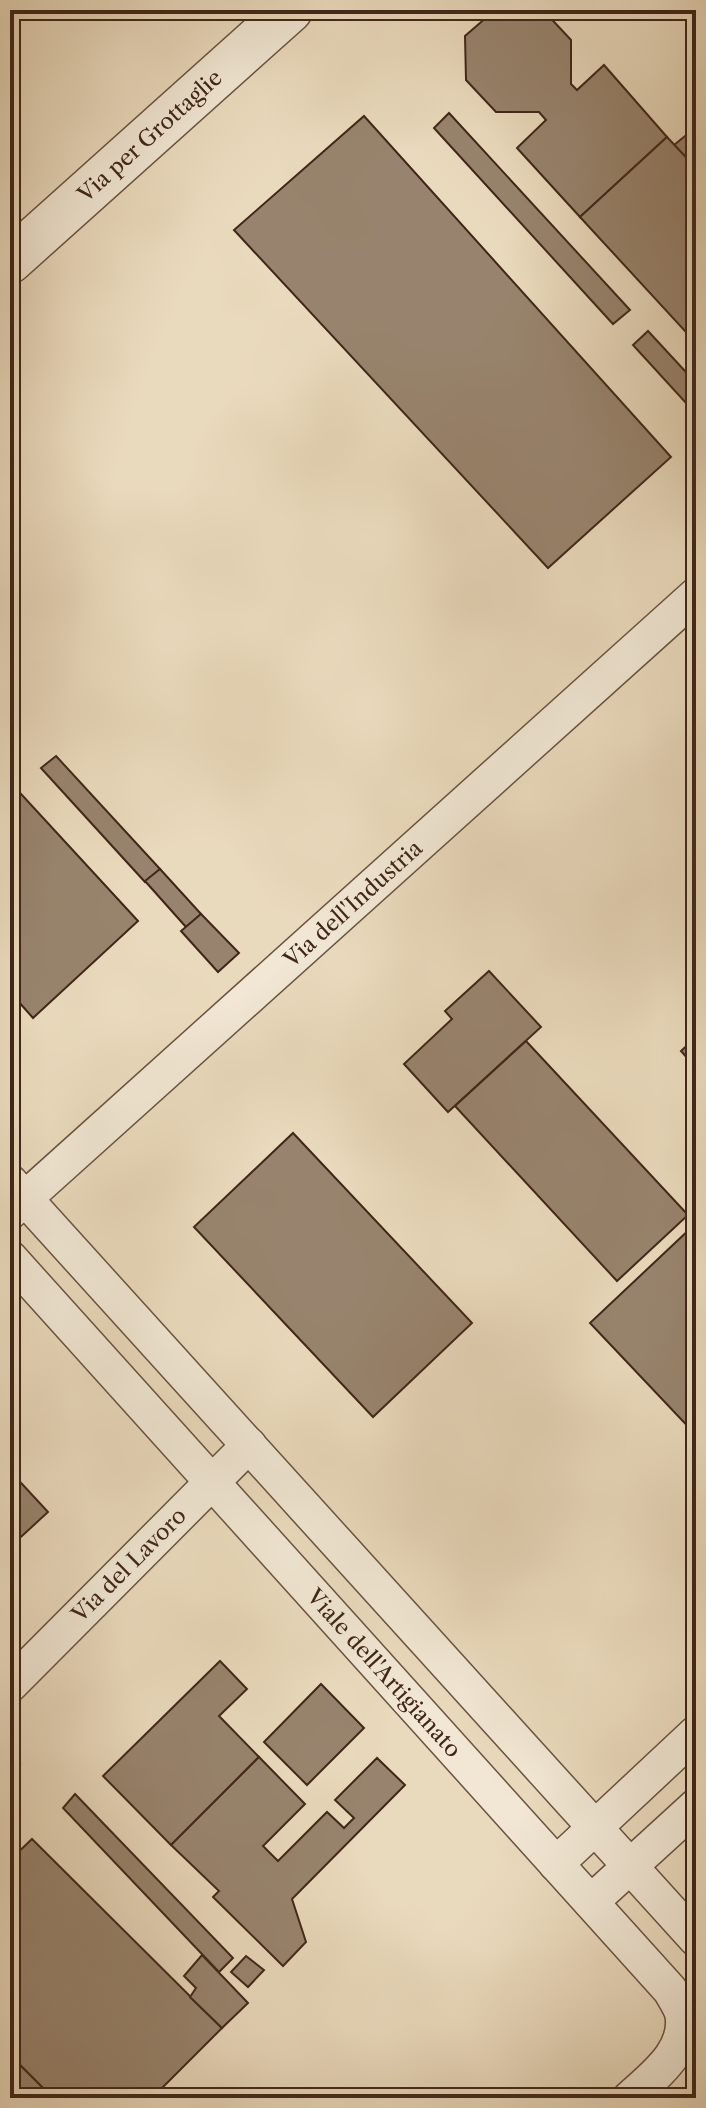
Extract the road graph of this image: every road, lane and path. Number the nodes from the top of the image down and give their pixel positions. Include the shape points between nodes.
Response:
1 (290, 10) edge
2 (10, 261) edge
3 (696, 595) edge
4 (15, 1198) edge
5 (10, 1258) edge
6 (249, 1445) junction
7 (212, 1482) junction
8 (10, 1685) edge
9 (696, 1733) edge
10 (696, 1806) edge
11 (594, 1827) junction
12 (556, 1864) junction
13 (630, 1866) junction
14 (591, 1902) junction
15 (696, 1939) edge
16 (630, 2098) edge

1 - 2 street, Via per Grottaglie
3 - 4 street, Via dell'Industria
4 - 6 street
5 - 7 street, Viale dell'Artigianato
6 - 7 street, Via del Lavoro
6 - 11 street
7 - 8 street, Via del Lavoro
7 - 12 street, Viale dell'Artigianato
9 - 11 street
10 - 13 street
11 - 12 street
11 - 13 street
12 - 14 street, Viale dell'Artigianato
13 - 14 street
13 - 15 street
14 - 16 street, Viale dell'Artigianato via 670,1990 682,2014 681,2039 667,2064

